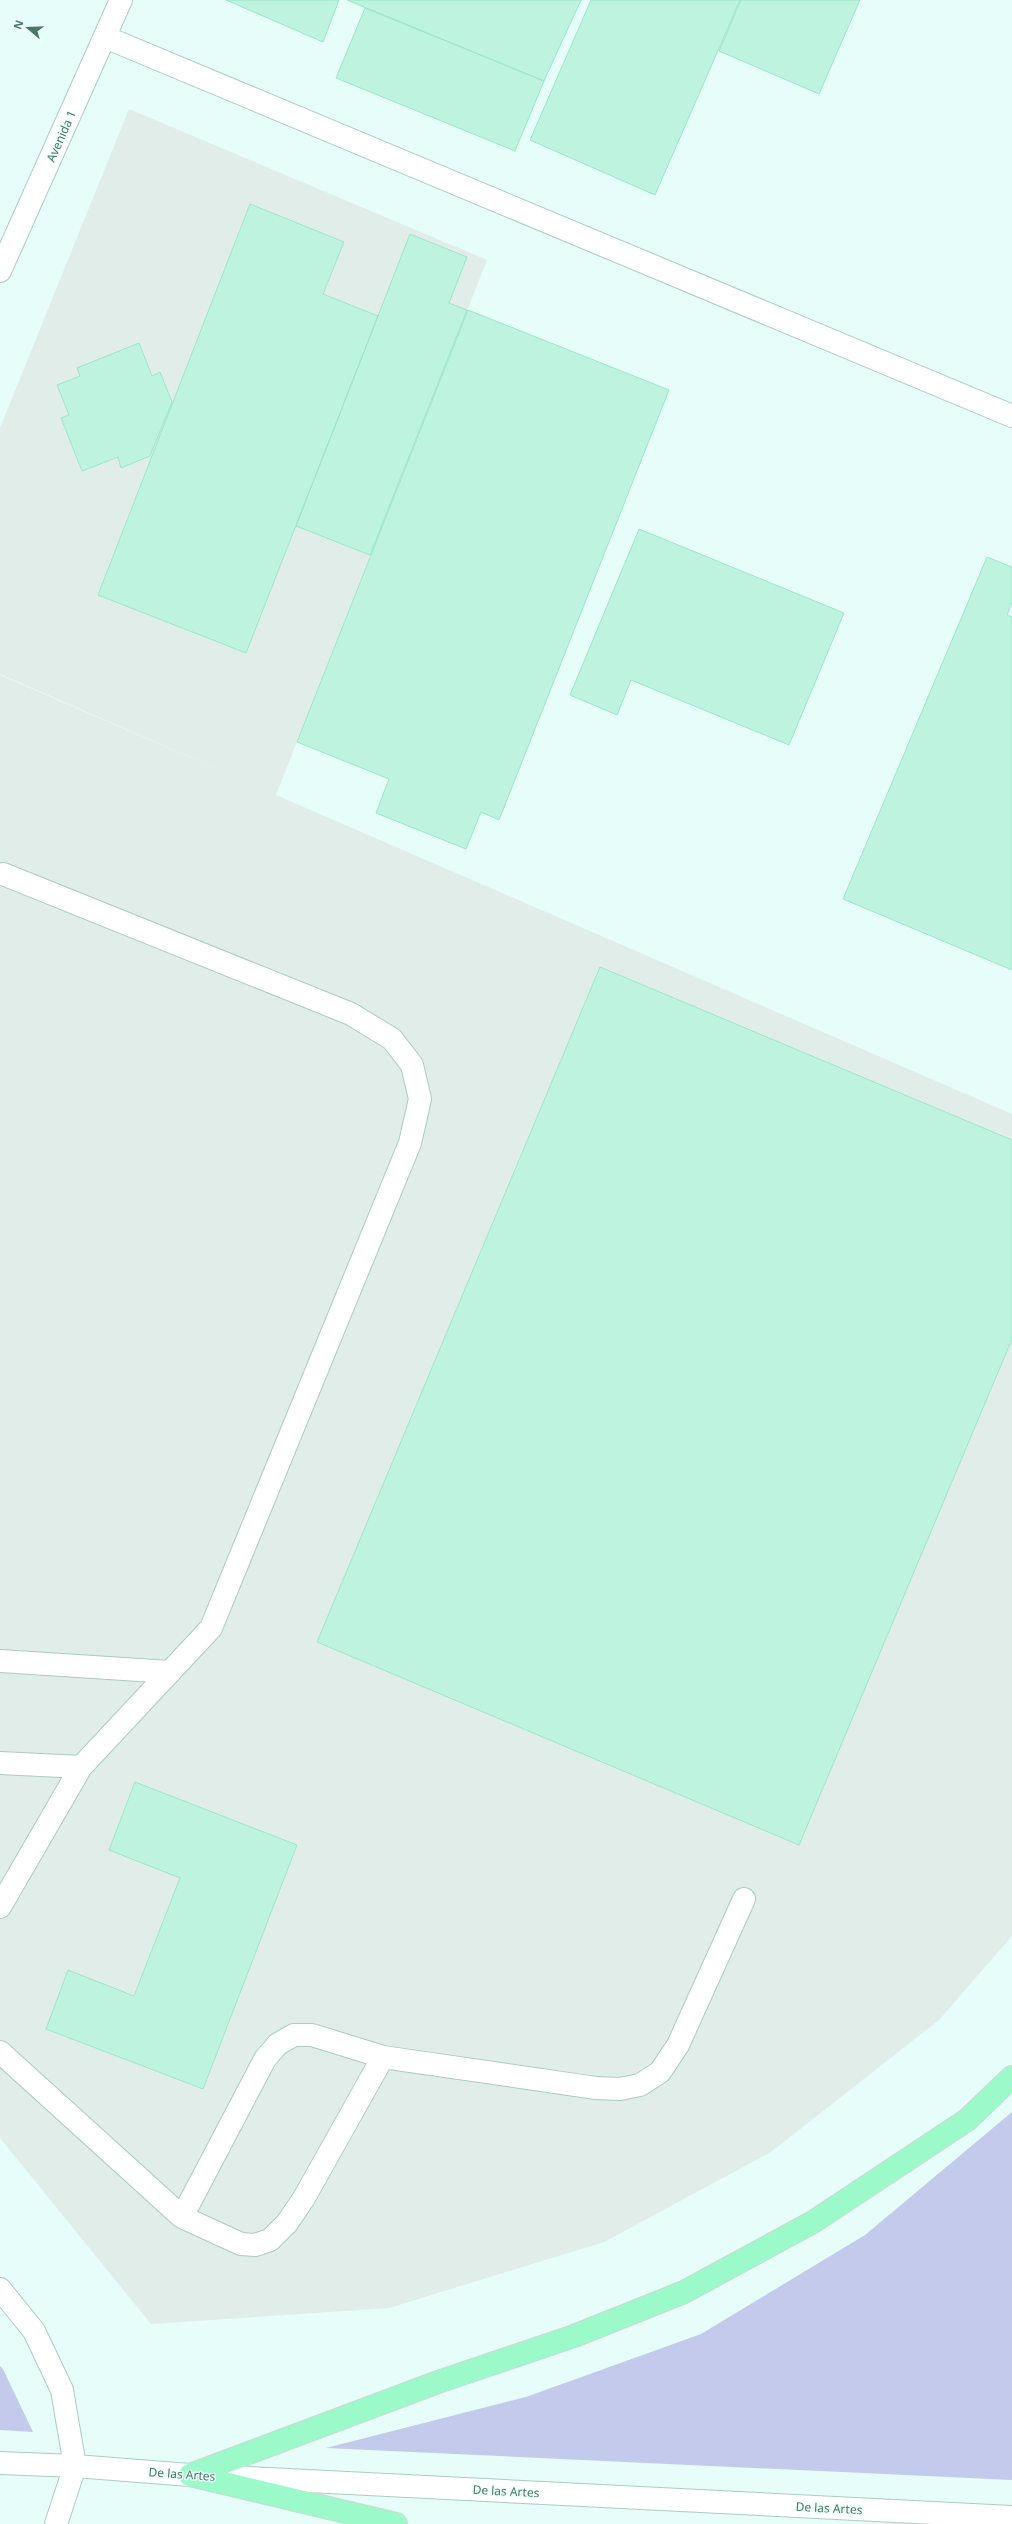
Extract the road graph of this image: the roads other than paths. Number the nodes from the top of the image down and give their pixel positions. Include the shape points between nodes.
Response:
1 (121, 0) edge
2 (105, 37) junction
3 (0, 271) edge
4 (1012, 416) edge
5 (3, 874) dead end
6 (0, 1661) edge
7 (170, 1672) junction
8 (0, 1763) edge
9 (81, 1767) junction
10 (744, 1899) dead end
11 (0, 1907) edge
12 (0, 2052) edge
13 (383, 2057) junction
14 (1012, 2078) edge
15 (182, 2217) junction
16 (0, 2289) edge
17 (0, 2463) edge
18 (74, 2466) junction
19 (190, 2475) junction
20 (1012, 2517) edge
21 (56, 2524) edge
22 (396, 2524) edge

1 - 2 street, Avenida 1
2 - 3 street, Avenida 1
2 - 4 street
5 - 7 street via 351,1014 374,1026 392,1039 412,1065 420,1099 410,1143 211,1628
6 - 7 street
7 - 9 street
8 - 9 street
9 - 11 street
10 - 13 street via 678,2045 660,2072 640,2085 620,2089 596,2088
12 - 15 street
13 - 15 street via 312,2035 294,2035 278,2044 255,2076
13 - 15 street via 304,2198 287,2223 270,2240 255,2245 241,2244
14 - 19 highway via 967,2120 813,2222 684,2292 574,2336 438,2382
16 - 18 street via 34,2331 62,2390
17 - 18 street, De las Artes
18 - 19 street, De las Artes
18 - 21 street
19 - 20 street, De las Artes
19 - 22 highway

